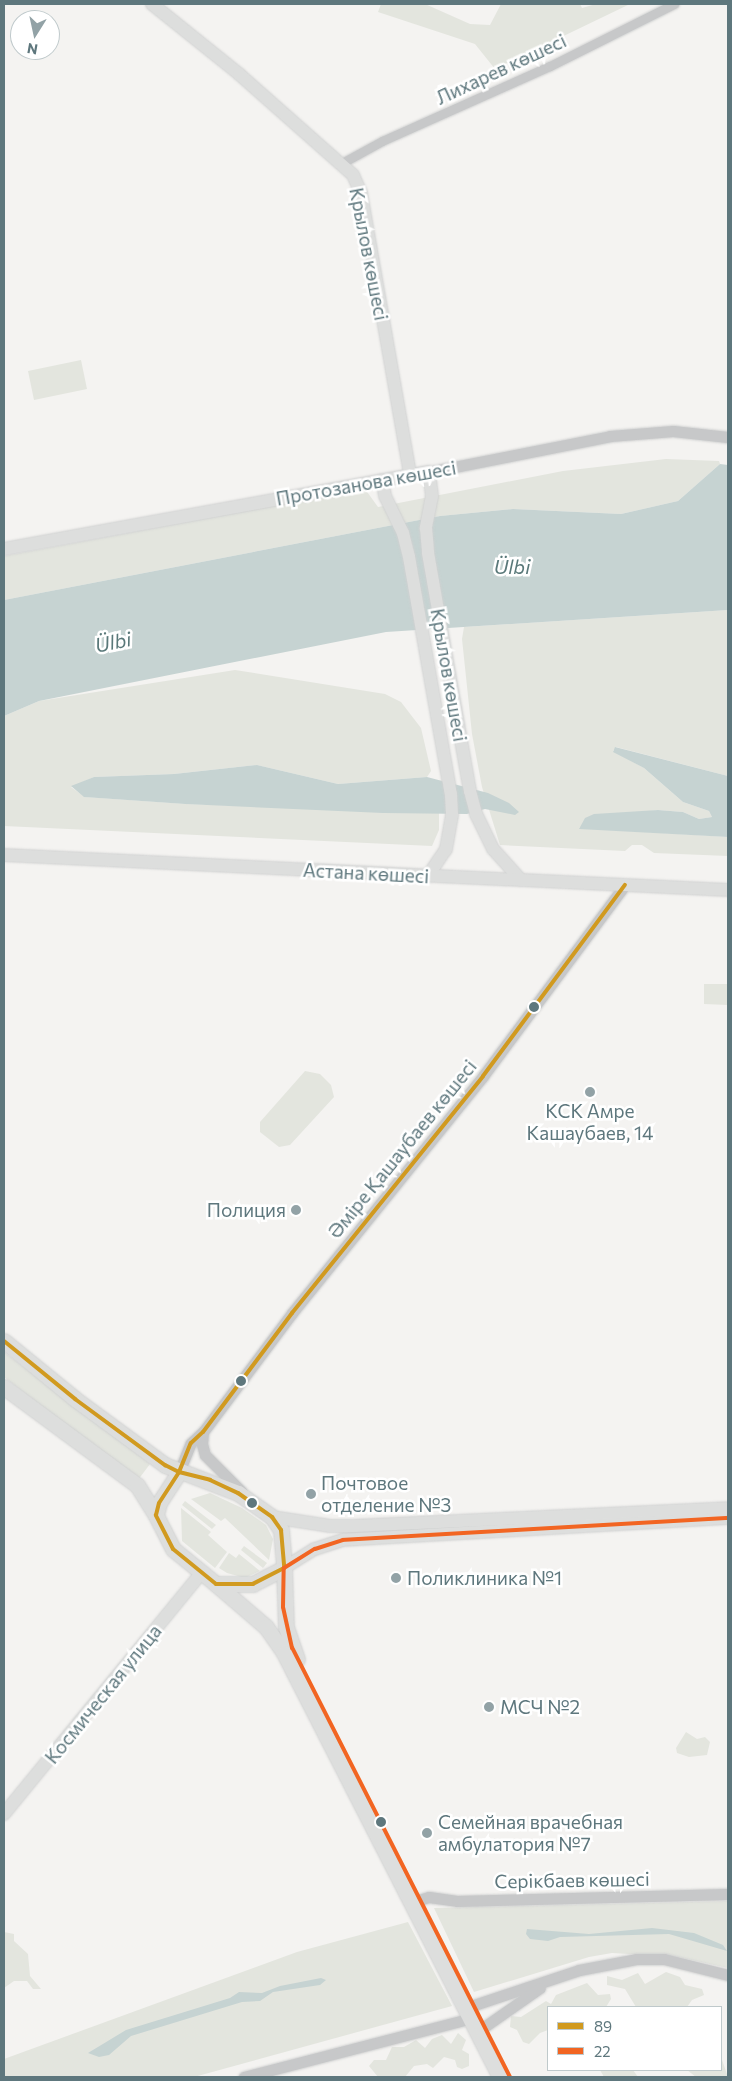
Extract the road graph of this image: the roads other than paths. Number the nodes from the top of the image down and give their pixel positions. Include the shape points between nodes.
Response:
1 (152, 4) edge
2 (674, 4) edge
3 (342, 163) junction
4 (728, 437) edge
5 (429, 472) junction
6 (410, 475) junction
7 (382, 480) junction
8 (4, 549) edge
9 (4, 855) edge
10 (428, 876) junction
11 (521, 880) junction
12 (625, 885) junction
13 (728, 890) edge
14 (4, 1341) edge
15 (4, 1387) edge
16 (203, 1432) junction
17 (179, 1472) junction
18 (250, 1500) junction
19 (728, 1508) edge
20 (156, 1515) junction
21 (272, 1517) junction
22 (728, 1518) edge
23 (284, 1568) junction
24 (201, 1573) junction
25 (216, 1584) junction
26 (4, 1814) edge
27 (728, 1894) edge
28 (419, 1908) junction
29 (728, 1975) edge
30 (549, 1982) junction
31 (468, 2008) junction
32 (484, 2027) junction
33 (244, 2077) edge
34 (500, 2077) edge
35 (510, 2077) edge

1 - 3 main road, Крылов көшесі
2 - 3 street, Лихарев көшесі
3 - 6 main road, Крылов көшесі via 353,175 360,193
4 - 5 street, Протозанова көшесі via 673,431 610,436
5 - 6 main road, Протозанова көшесі
5 - 11 main road, Крылов көшесі via 432,496 426,528 428,553 470,791 476,814 493,849
6 - 7 main road, Протозанова көшесі
7 - 8 main road, Протозанова көшесі
7 - 10 main road, Крылов көшесі via 387,502 403,533 409,557 451,794 452,815 446,849
9 - 10 main road, Астана көшесі
10 - 11 main road, Астана көшесі
11 - 12 main road, Астана көшесі
12 - 13 main road, Астана көшесі
12 - 16 street, Әміре Қашаубаев көшесі via 483,1076 292,1313
14 - 17 main road via 75,1399
15 - 20 main road via 137,1485
16 - 17 street, Әміре Қашаубаев көшесі via 191,1443
16 - 18 street via 205,1455
17 - 18 main road via 210,1480
17 - 20 main road via 162,1496
18 - 21 main road
19 - 21 main road via 353,1526 330,1526
20 - 24 main road via 173,1549
21 - 23 main road via 281,1530
22 - 23 main road via 343,1540 315,1549
23 - 25 main road via 253,1584
23 - 28 main road via 283,1607 292,1648
24 - 25 main road
24 - 26 main road, Космическая улица
25 - 28 main road via 266,1627 284,1653
27 - 28 street, Серікбаев көшесі via 457,1901 429,1897
28 - 31 main road
29 - 30 street via 664,1959 636,1959 579,1970
30 - 31 street
30 - 32 street
31 - 32 main road
31 - 33 street
31 - 34 main road
32 - 35 main road

